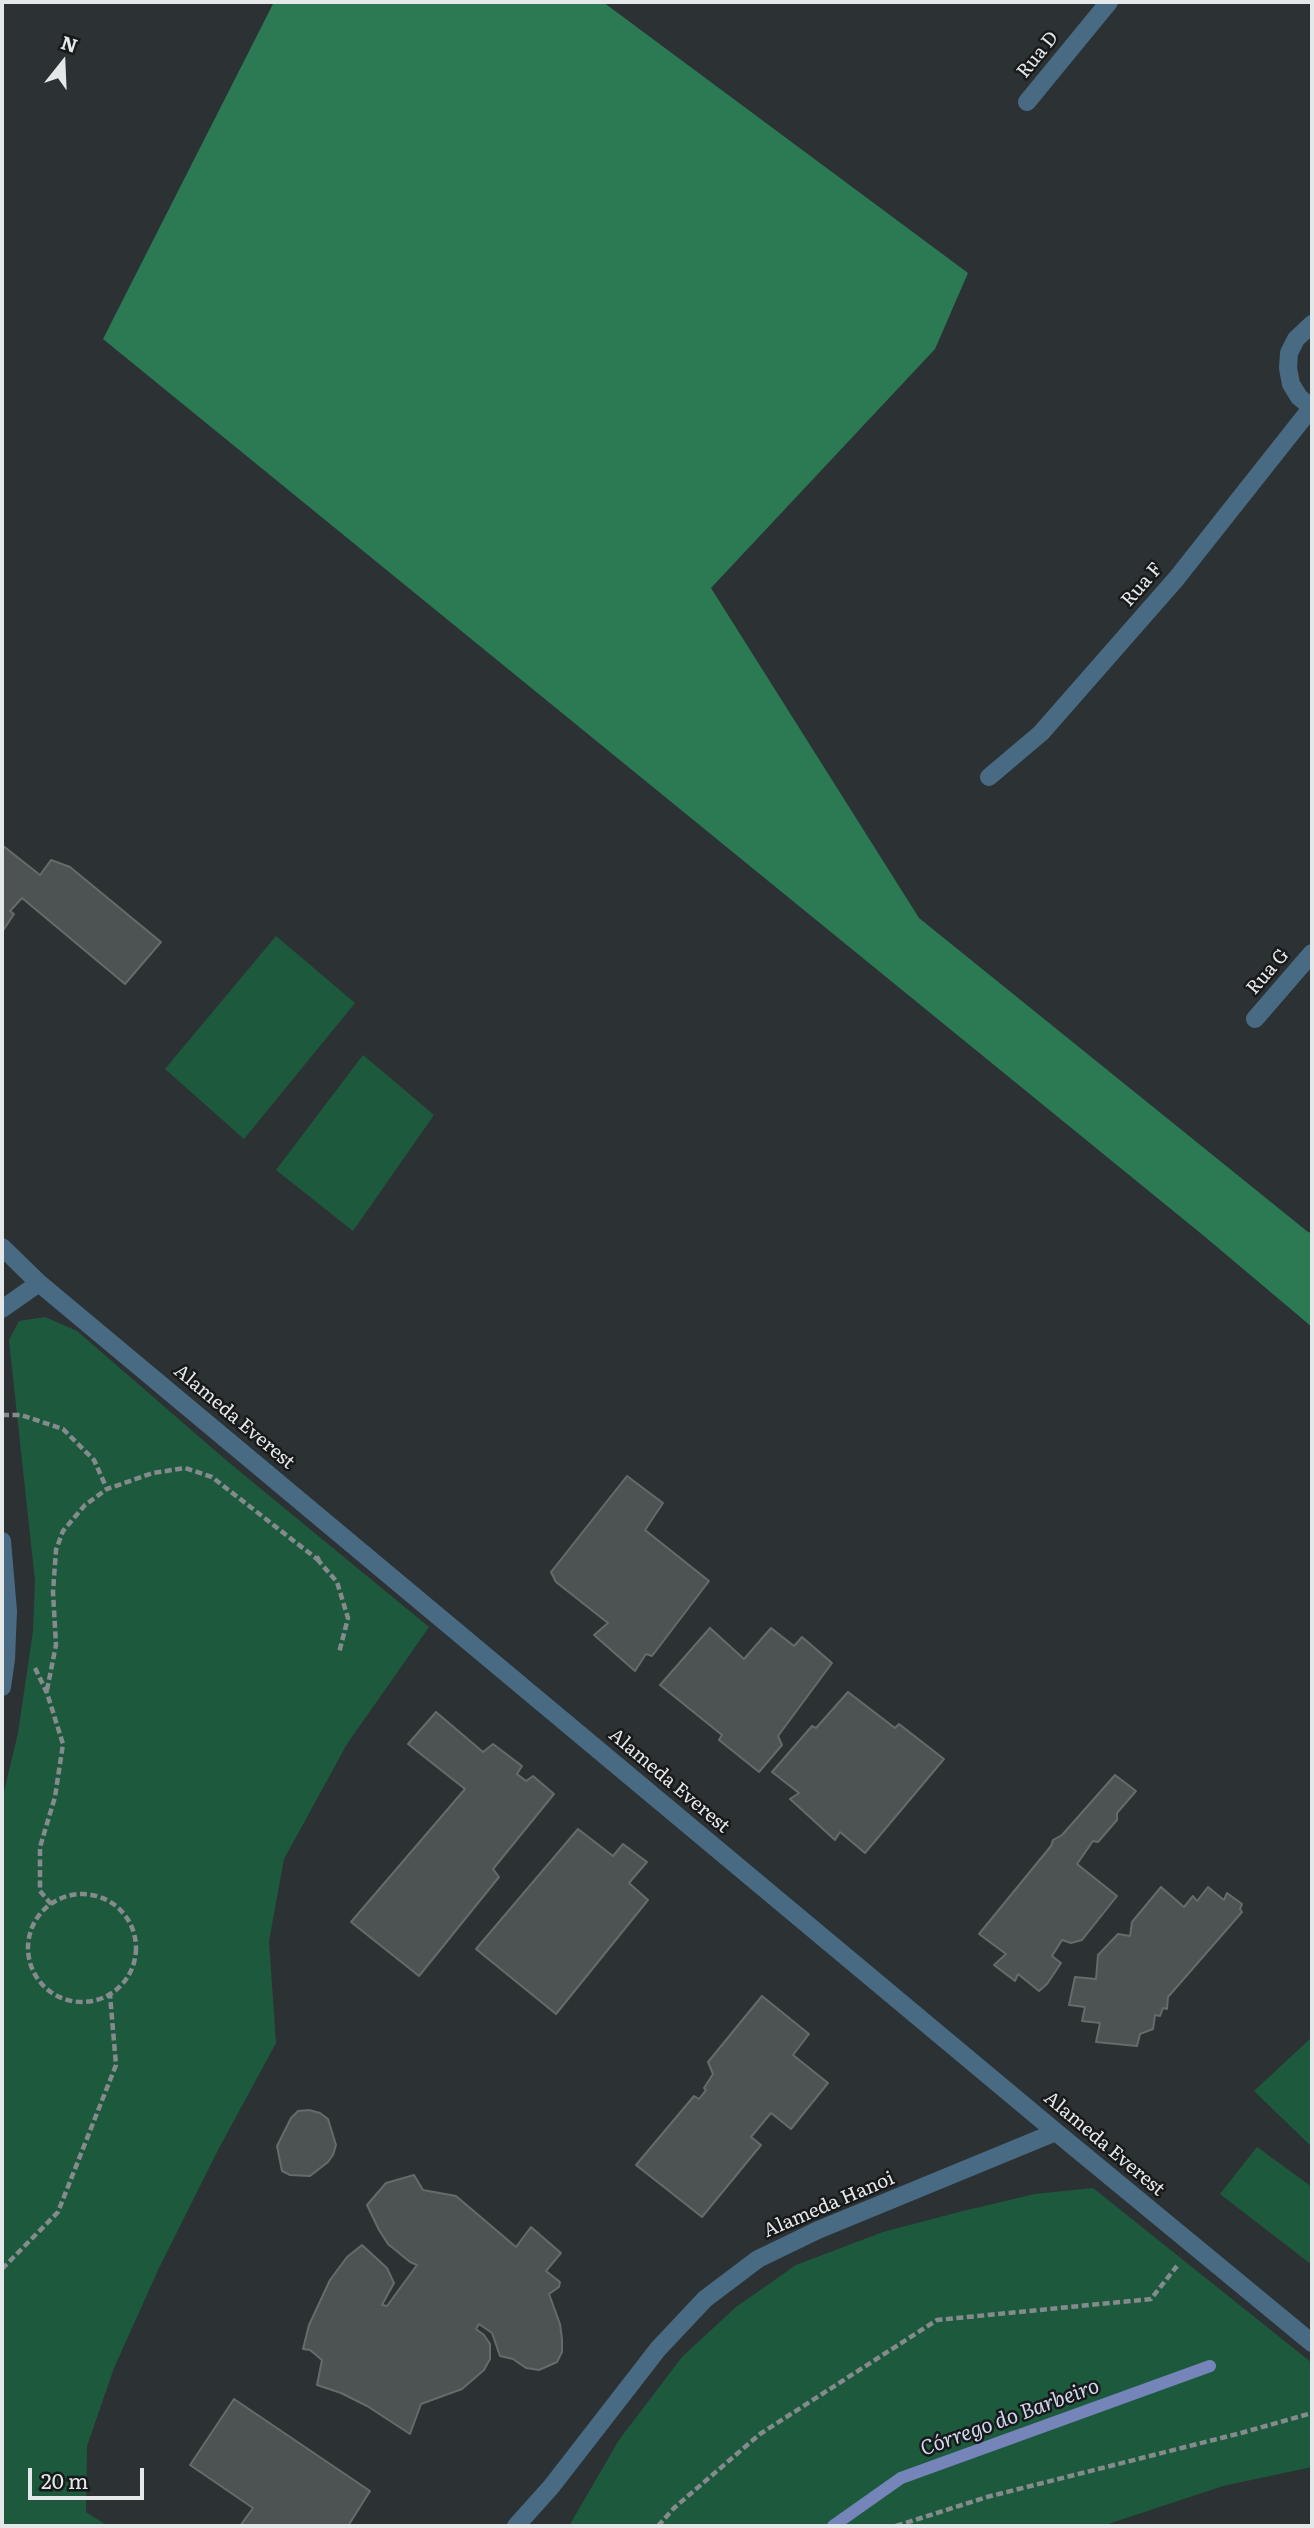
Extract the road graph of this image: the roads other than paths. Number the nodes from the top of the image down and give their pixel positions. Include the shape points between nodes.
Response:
1 (1108, 2) edge
2 (1027, 102) dead end
3 (1312, 324) edge
4 (1312, 407) edge
5 (989, 777) dead end
6 (1312, 953) edge
7 (1255, 1020) dead end
8 (2, 1247) edge
9 (39, 1283) junction
10 (2, 1309) edge
11 (2, 1541) edge
12 (2, 1687) edge
13 (1056, 2132) junction
14 (1312, 2343) edge
15 (516, 2526) edge

1 - 2 street, Rua D
3 - 4 street via 1296,339 1287,368 1295,391
4 - 5 street, Rua F via 1175,579 1041,733
6 - 7 street, Rua G
8 - 9 street, Alameda Everest
9 - 10 street
9 - 13 street, Alameda Everest
11 - 12 street via 8,1611
13 - 14 street, Alameda Everest
13 - 15 street, Alameda Hanoi via 758,2259 705,2299 658,2349

